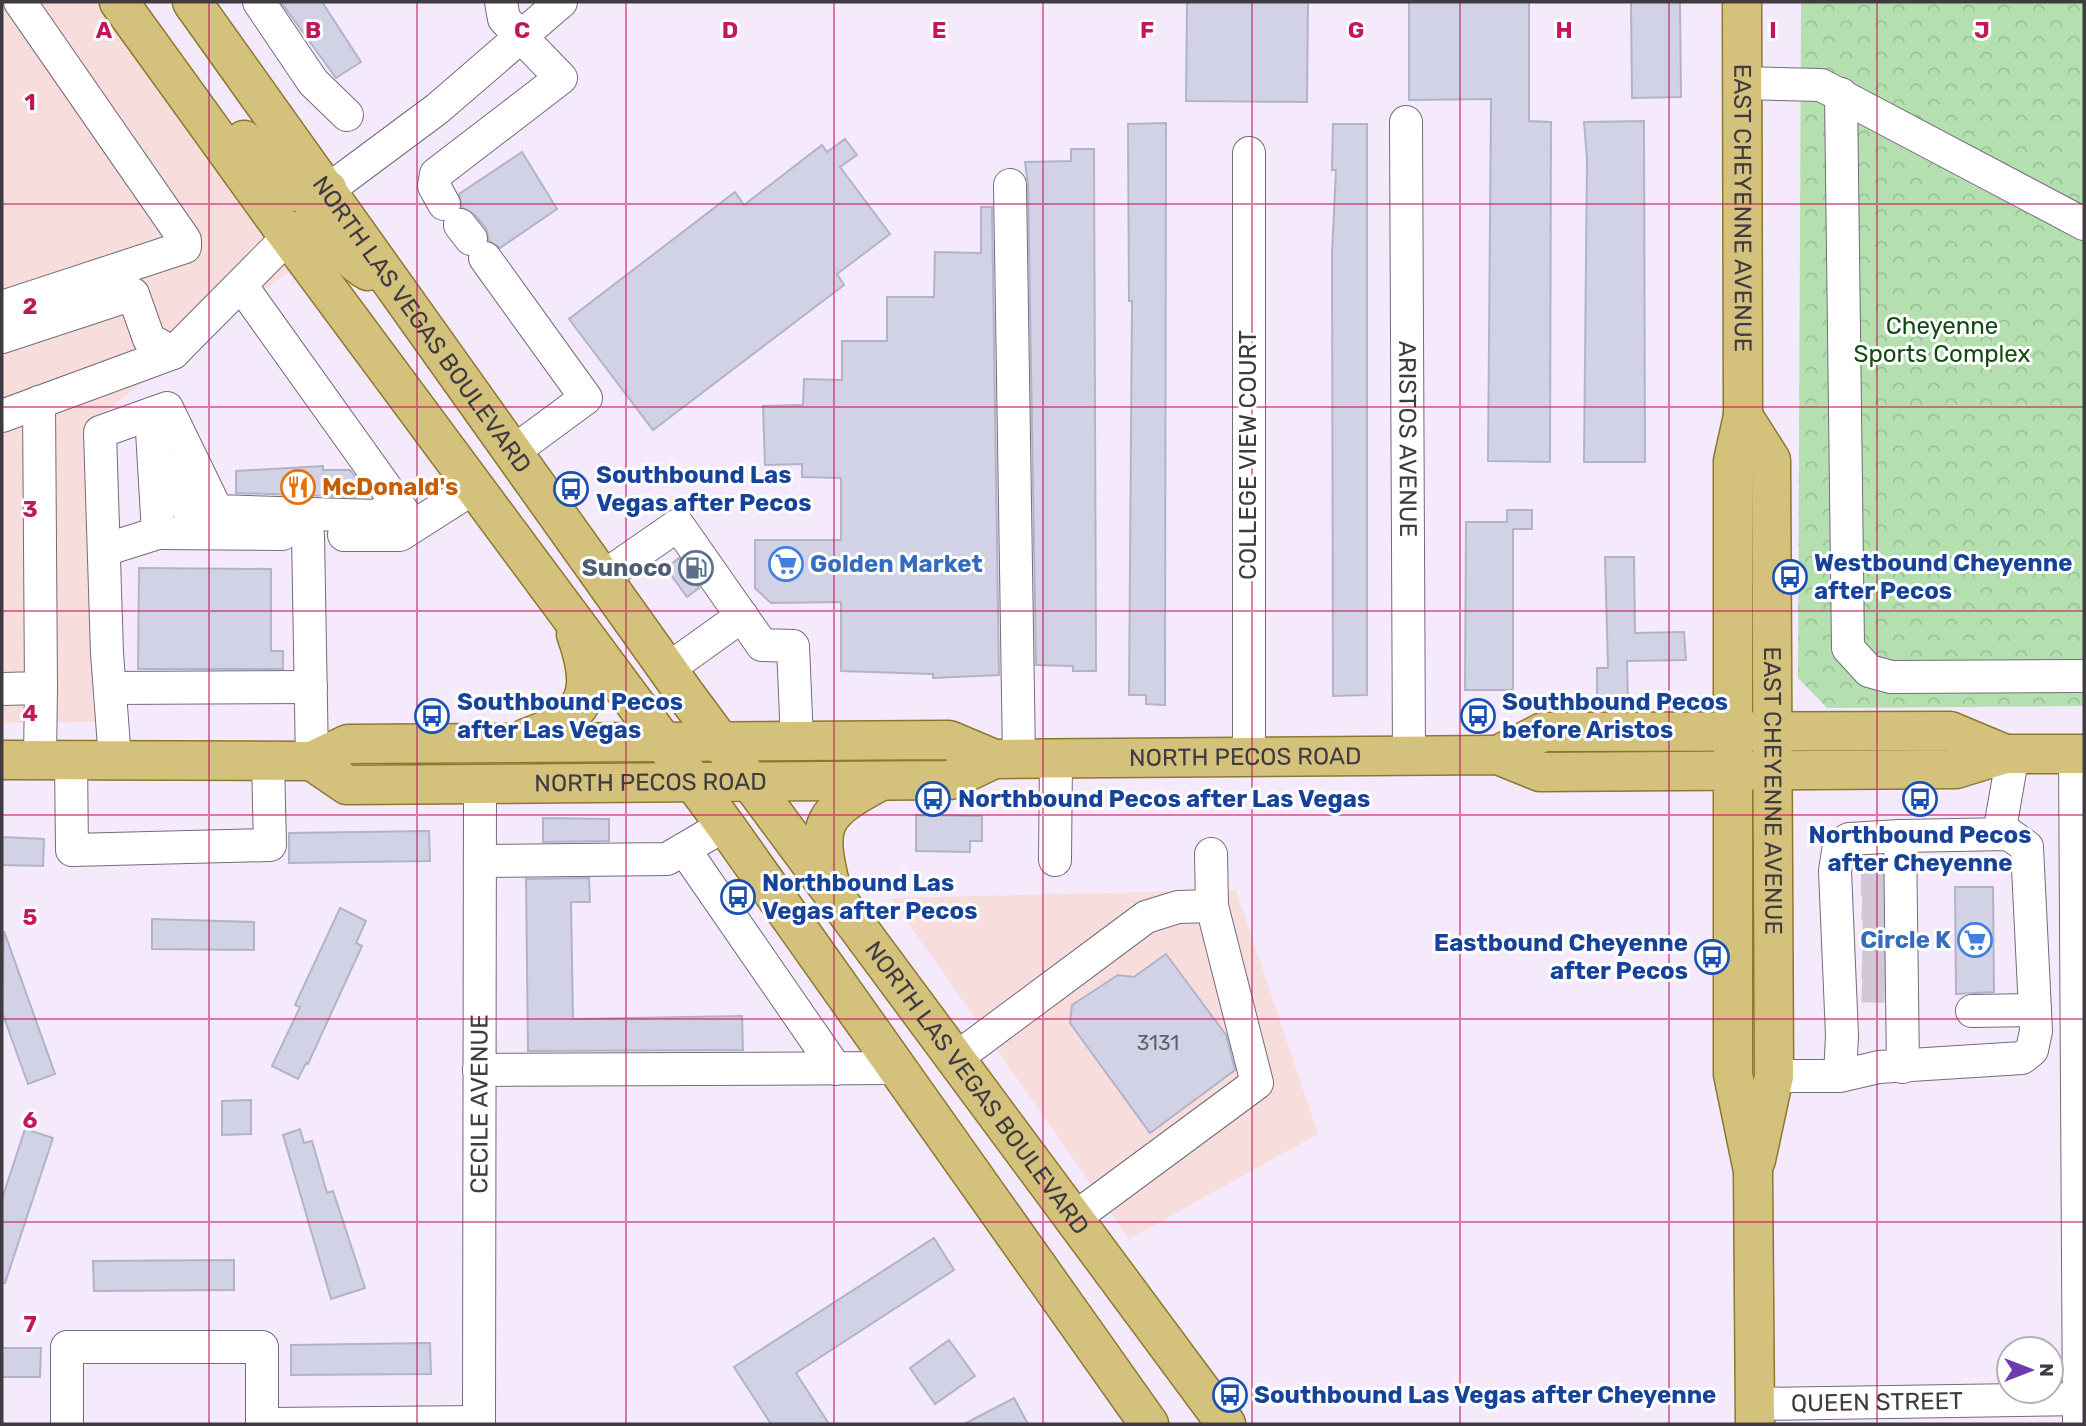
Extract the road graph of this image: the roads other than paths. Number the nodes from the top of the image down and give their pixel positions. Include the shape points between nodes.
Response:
1 (20, 2) edge
2 (119, 2) edge
3 (192, 2) edge
4 (258, 2) edge
5 (501, 2) edge
6 (561, 2) edge
7 (1742, 2) edge
8 (519, 37) junction
9 (1742, 83) junction
10 (1841, 94) junction
11 (437, 109) junction
12 (347, 115) dead end
13 (1406, 122) dead end
14 (208, 123) junction
15 (474, 147) junction
16 (1249, 153) dead end
17 (1010, 185) dead end
18 (328, 190) junction
19 (2084, 224) edge
20 (289, 236) junction
21 (387, 272) junction
22 (241, 285) junction
23 (2, 307) edge
24 (2, 337) edge
25 (173, 353) junction
26 (38, 402) junction
27 (159, 411) junction
28 (2, 416) edge
29 (1743, 416) junction
30 (514, 451) junction
31 (475, 486) junction
32 (405, 514) junction
33 (158, 533) junction
34 (309, 535) junction
35 (104, 550) junction
36 (603, 577) junction
37 (568, 612) junction
38 (742, 616) junction
39 (668, 669) junction
40 (2084, 676) edge
41 (311, 687) junction
42 (41, 688) junction
43 (110, 688) junction
44 (2, 689) edge
45 (1730, 732) junction
46 (1772, 732) junction
47 (664, 741) junction
48 (720, 741) junction
49 (797, 741) junction
50 (512, 743) junction
51 (2009, 754) junction
52 (2080, 754) edge
53 (1498, 755) junction
54 (1409, 756) junction
55 (1249, 757) junction
56 (56, 759) junction
57 (1023, 759) junction
58 (2, 760) edge
59 (115, 760) junction
60 (268, 761) junction
61 (312, 761) junction
62 (1730, 770) junction
63 (1772, 770) junction
64 (882, 780) junction
65 (694, 782) junction
66 (750, 782) junction
67 (480, 784) junction
68 (725, 825) junction
69 (1998, 834) junction
70 (1900, 836) junction
71 (684, 849) junction
72 (1211, 854) dead end
73 (1055, 860) dead end
74 (480, 861) junction
75 (834, 896) junction
76 (1212, 906) junction
77 (803, 937) junction
78 (1872, 946) junction
79 (764, 964) junction
80 (2035, 1010) junction
81 (1972, 1011) dead end
82 (955, 1059) junction
83 (1903, 1067) junction
84 (897, 1068) junction
85 (836, 1069) junction
86 (480, 1070) junction
87 (1774, 1076) junction
88 (1840, 1076) junction
89 (2081, 1082) edge
90 (935, 1123) junction
91 (1753, 1171) junction
92 (1073, 1219) junction
93 (1027, 1253) junction
94 (1172, 1352) junction
95 (2081, 1407) edge
96 (1755, 1414) edge
97 (479, 1423) edge
98 (67, 1424) edge
99 (262, 1424) edge
100 (271, 1424) edge
101 (1149, 1424) edge
102 (1226, 1424) edge

1 - 23 street via 185,240 185,247
2 - 14 main road, NORTH LAS VEGAS BOULEVARD
3 - 18 main road, NORTH LAS VEGAS BOULEVARD
4 - 12 street via 313,82
5 - 8 street via 504,19
6 - 8 street
7 - 9 main road, EAST CHEYENNE AVENUE
8 - 11 street
8 - 15 street via 561,78
9 - 10 street via 1811,83
9 - 29 main road, EAST CHEYENNE AVENUE
10 - 19 street
10 - 40 street via 1848,648 1869,671 1891,677
11 - 15 street
11 - 18 street
13 - 54 street, ARISTOS AVENUE
14 - 18 main road via 236,132 276,175 302,194 320,195
14 - 20 main road, NORTH LAS VEGAS BOULEVARD
15 - 30 street via 433,179 465,231 586,398
16 - 55 street, COLLEGE VIEW COURT
17 - 57 street
18 - 21 main road, NORTH LAS VEGAS BOULEVARD
20 - 21 main road via 303,229 321,231 356,265 376,274
20 - 22 street
20 - 31 main road, NORTH LAS VEGAS BOULEVARD
21 - 30 main road, NORTH LAS VEGAS BOULEVARD
22 - 25 street
22 - 32 street
24 - 25 street via 133,294 149,339
25 - 26 street
26 - 28 street
26 - 42 street
27 - 32 street via 186,446 173,491 185,505 217,511
27 - 33 street
27 - 35 street via 100,432
29 - 45 main road, EAST CHEYENNE AVENUE via 1733,461
29 - 46 main road, EAST CHEYENNE AVENUE via 1772,460
30 - 36 main road, NORTH LAS VEGAS BOULEVARD
31 - 32 street
31 - 37 main road, NORTH LAS VEGAS BOULEVARD
32 - 34 street via 400,536
33 - 34 street
33 - 35 street
34 - 41 street
35 - 43 street
36 - 38 street via 678,525
36 - 39 main road, NORTH LAS VEGAS BOULEVARD
37 - 47 main road, NORTH LAS VEGAS BOULEVARD
37 - 50 main road via 581,648 585,696 578,711 559,725
38 - 39 street
38 - 49 street via 762,645 793,646
39 - 48 main road, NORTH LAS VEGAS BOULEVARD
41 - 43 street
41 - 61 street
42 - 44 street
42 - 56 street
43 - 59 street
45 - 46 main road, NORTH PECOS ROAD
45 - 53 main road, NORTH PECOS ROAD via 1543,732
45 - 62 main road, EAST CHEYENNE AVENUE
46 - 51 main road, NORTH PECOS ROAD via 1950,731
46 - 63 main road, EAST CHEYENNE AVENUE
47 - 48 main road, NORTH PECOS ROAD
47 - 50 main road, NORTH PECOS ROAD
47 - 65 main road, NORTH LAS VEGAS BOULEVARD
48 - 49 main road, NORTH PECOS ROAD
48 - 66 main road, NORTH LAS VEGAS BOULEVARD
49 - 57 main road, NORTH PECOS ROAD via 949,740
50 - 61 main road, NORTH PECOS ROAD via 348,744
51 - 52 main road, NORTH PECOS ROAD
51 - 63 main road, NORTH PECOS ROAD via 1956,769
51 - 69 street
52 - 89 street
53 - 54 main road, NORTH PECOS ROAD
53 - 62 main road, NORTH PECOS ROAD via 1540,772
54 - 55 main road, NORTH PECOS ROAD
55 - 57 main road, NORTH PECOS ROAD
56 - 58 main road, NORTH PECOS ROAD
56 - 59 main road, NORTH PECOS ROAD
56 - 60 street via 72,850 270,845
57 - 64 main road, NORTH PECOS ROAD via 950,779
57 - 73 street
59 - 60 main road, NORTH PECOS ROAD
60 - 61 main road, NORTH PECOS ROAD
61 - 67 main road, NORTH PECOS ROAD via 347,786
62 - 63 main road, NORTH PECOS ROAD
62 - 91 main road, EAST CHEYENNE AVENUE via 1732,1074
63 - 87 main road, EAST CHEYENNE AVENUE
64 - 66 main road, NORTH PECOS ROAD
64 - 75 main road via 839,804 827,821 823,855
65 - 66 main road, NORTH PECOS ROAD
65 - 67 main road, NORTH PECOS ROAD
65 - 68 main road, NORTH LAS VEGAS BOULEVARD
66 - 75 main road, NORTH LAS VEGAS BOULEVARD
67 - 74 street, CECILE AVENUE
68 - 71 street
68 - 77 main road, NORTH LAS VEGAS BOULEVARD
69 - 70 street
69 - 80 street via 2010,834 2027,847
70 - 78 street
70 - 78 street via 1849,839 1839,845
71 - 74 street via 667,859
71 - 79 street
72 - 76 street
74 - 86 street, CECILE AVENUE
75 - 82 main road, NORTH LAS VEGAS BOULEVARD
76 - 82 street via 1178,907 1146,917
76 - 92 street via 1257,1083
77 - 79 street
77 - 84 main road, NORTH LAS VEGAS BOULEVARD
78 - 83 street
78 - 88 street
79 - 85 street
80 - 81 street
80 - 83 street via 2032,1050 2022,1058
82 - 92 main road, NORTH LAS VEGAS BOULEVARD
83 - 88 street
84 - 85 street
84 - 90 main road, NORTH LAS VEGAS BOULEVARD
85 - 86 street
86 - 97 street, CECILE AVENUE
87 - 88 street
87 - 91 main road, EAST CHEYENNE AVENUE
89 - 95 street
90 - 92 main road via 993,1171 1030,1212
90 - 93 main road, NORTH LAS VEGAS BOULEVARD
91 - 96 main road, EAST CHEYENNE AVENUE
92 - 94 main road, NORTH LAS VEGAS BOULEVARD
93 - 94 main road via 1072,1262 1108,1310
93 - 101 main road, NORTH LAS VEGAS BOULEVARD
94 - 102 main road, NORTH LAS VEGAS BOULEVARD
95 - 96 street, QUEEN STREET
97 - 100 street
98 - 99 street via 67,1347 262,1347

